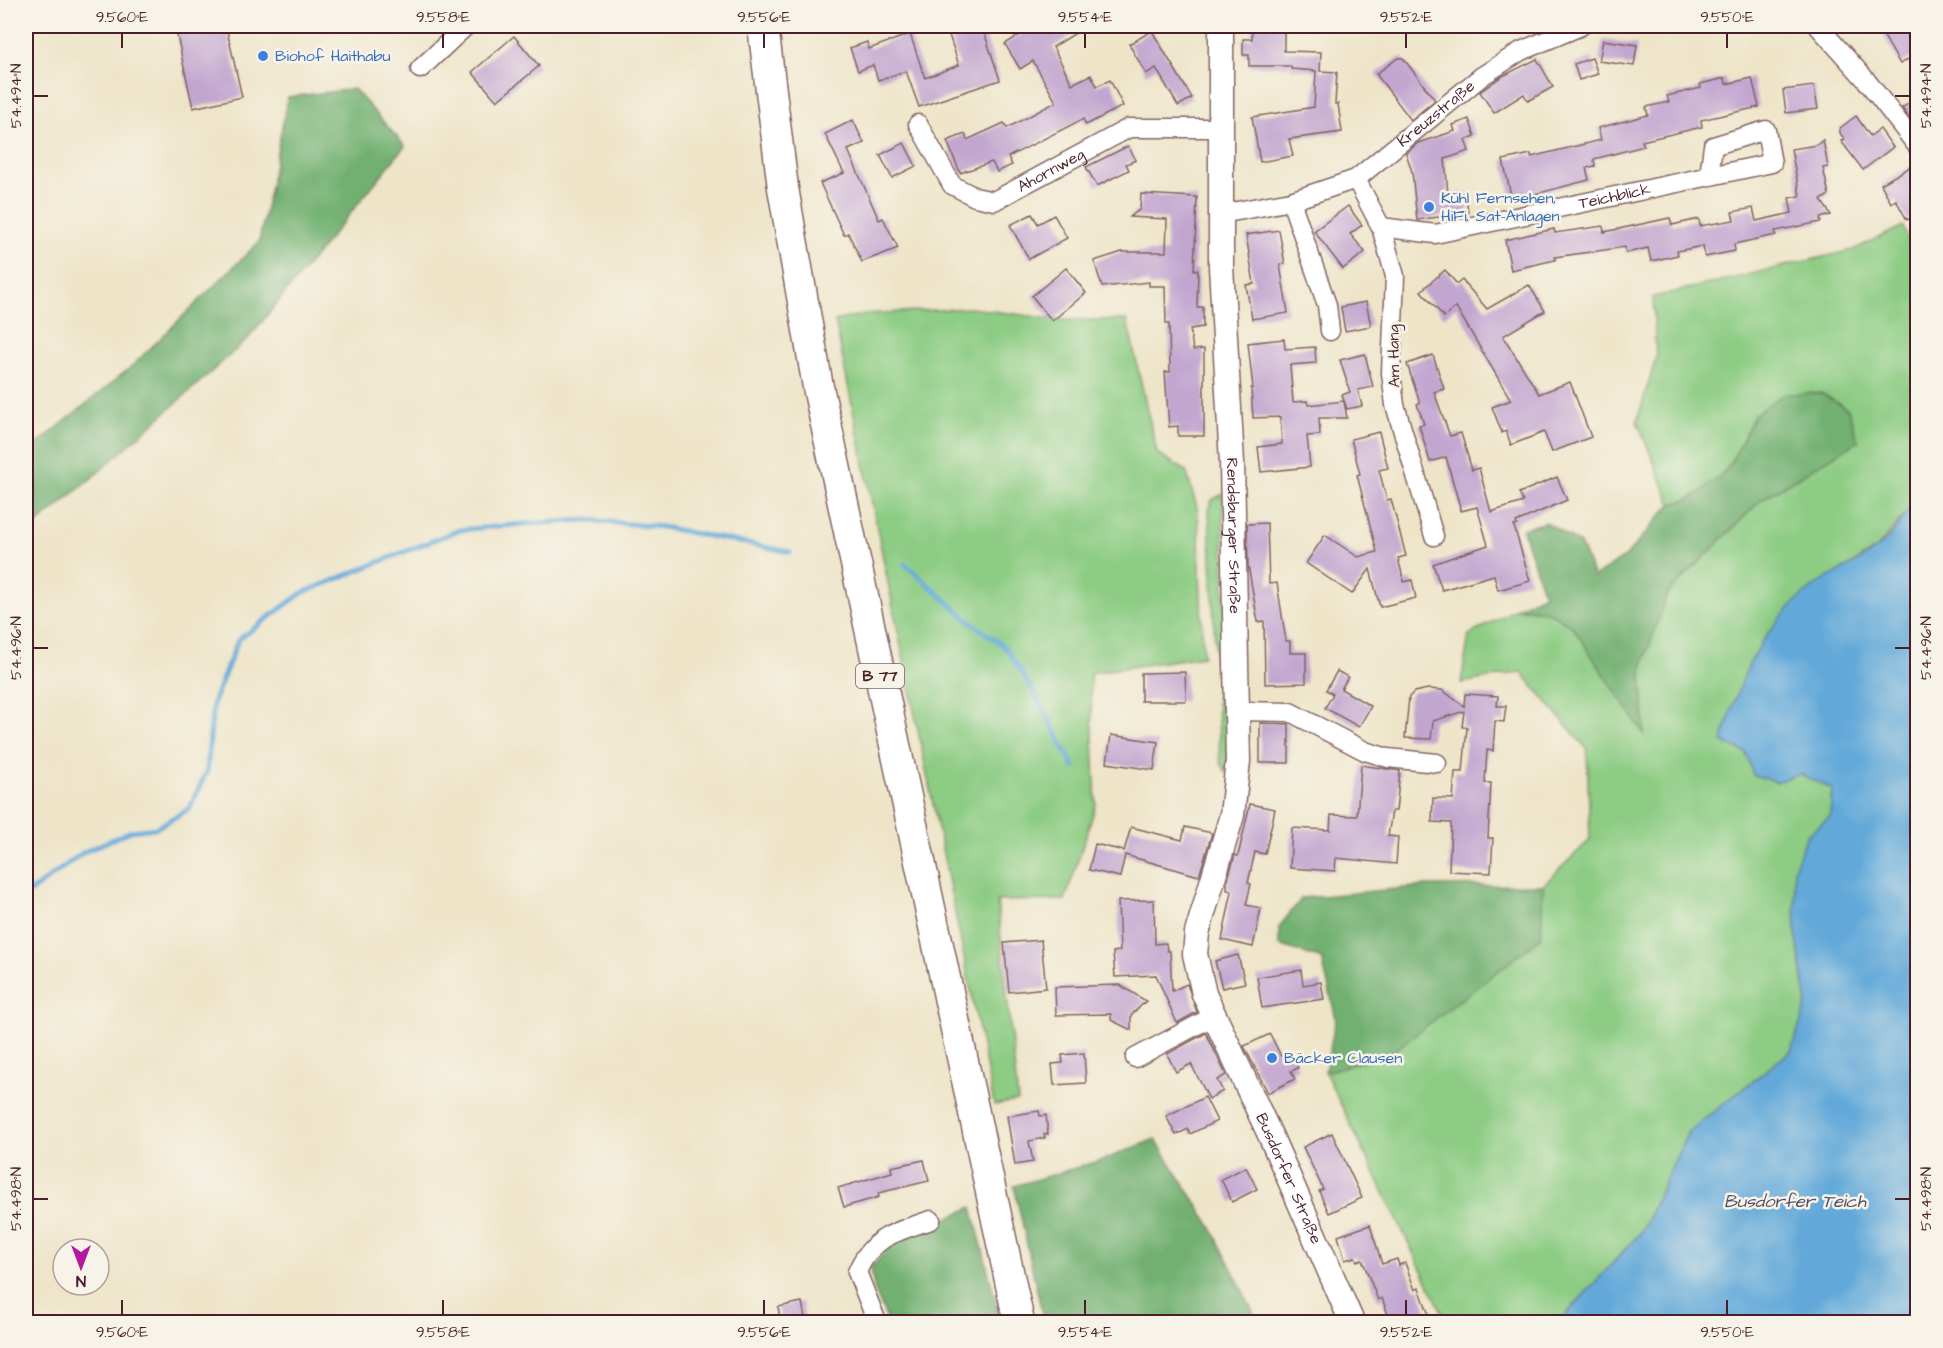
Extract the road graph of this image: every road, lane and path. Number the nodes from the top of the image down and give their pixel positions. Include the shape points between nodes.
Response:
1 (466, 26) edge
2 (764, 26) edge
3 (1221, 26) edge
4 (1581, 26) edge
5 (1818, 26) edge
6 (420, 69) dead end
7 (918, 124) dead end
8 (1220, 128) junction
9 (1917, 147) edge
10 (1709, 176) dead end
11 (1356, 179) junction
12 (1291, 201) junction
13 (1221, 214) junction
14 (1381, 227) junction
15 (1330, 331) dead end
16 (1434, 536) dead end
17 (1237, 711) junction
18 (1437, 763) dead end
19 (1219, 1025) junction
20 (1135, 1058) dead end
21 (931, 1220) dead end
22 (877, 1323) edge
23 (1019, 1323) edge
24 (1352, 1323) edge

1 - 6 street
2 - 23 main road, B 77 via 783,188 818,387
3 - 8 street, Rendsburger Straße
4 - 11 street, Kreuzstraße via 1521,51 1482,76
5 - 9 street
7 - 8 street, Ahornweg via 952,185 975,197 994,201 1130,128
8 - 13 street, Rendsburger Straße
10 - 14 street, Teichblick via 1435,234
11 - 12 street, Kreuzstraße
11 - 14 street, Am Hang
12 - 13 street, Kreuzstraße
12 - 15 street via 1327,305
13 - 17 street, Rendsburger Straße
14 - 16 street, Am Hang via 1395,276 1391,373 1395,405
17 - 18 street via 1290,712 1365,751 1388,758
17 - 19 street, Rendsburger Straße via 1238,761 1232,815 1197,933 1198,972
19 - 20 street
19 - 24 street, Busdorfer Straße
21 - 22 street via 884,1236 864,1254 857,1272

